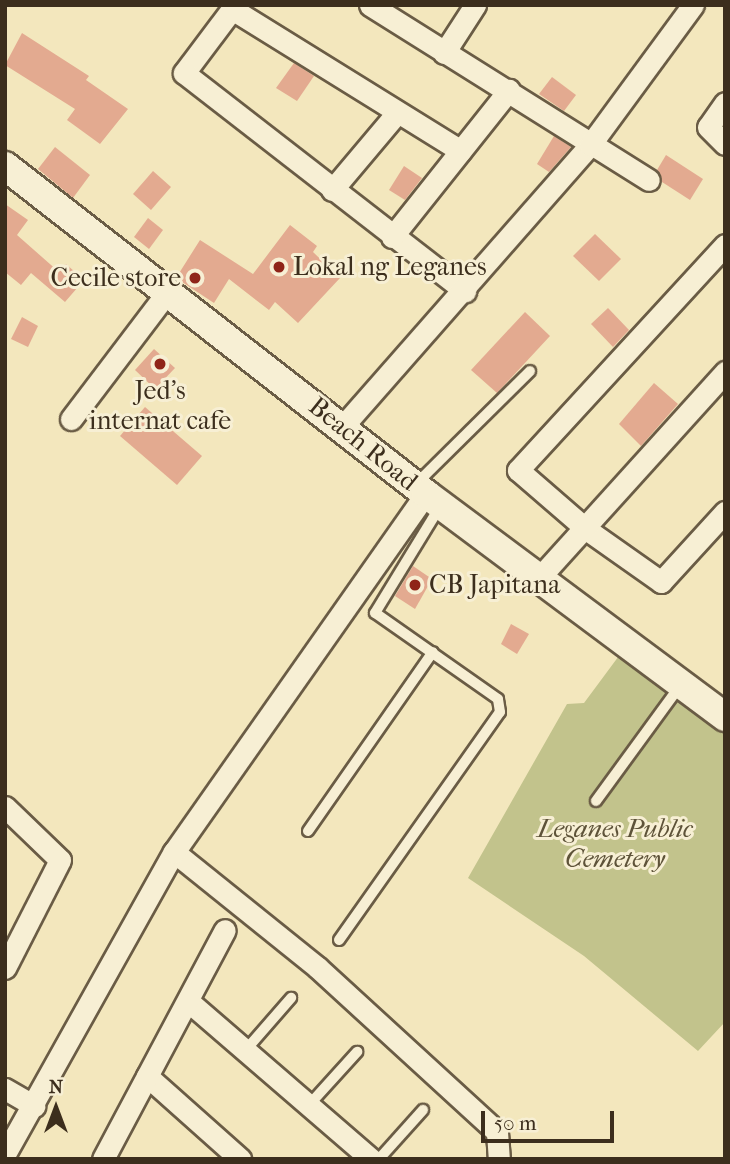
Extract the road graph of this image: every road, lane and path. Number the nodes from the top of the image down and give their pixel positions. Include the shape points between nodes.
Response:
1 (370, 5) edge
2 (475, 5) edge
3 (693, 5) edge
4 (233, 7) edge
5 (444, 53) junction
6 (509, 90) junction
7 (725, 103) edge
8 (396, 114) junction
9 (725, 144) edge
10 (590, 145) junction
11 (461, 151) junction
12 (5, 166) edge
13 (649, 180) dead end
14 (332, 190) junction
15 (392, 237) junction
16 (725, 245) edge
17 (168, 291) junction
18 (465, 291) junction
19 (530, 371) dead end
20 (725, 372) edge
21 (71, 419) dead end
22 (343, 426) junction
23 (428, 494) junction
24 (725, 512) edge
25 (586, 529) junction
26 (539, 578) junction
27 (433, 652) junction
28 (682, 684) junction
29 (725, 718) edge
30 (596, 801) dead end
31 (5, 807) edge
32 (309, 831) dead end
33 (174, 852) junction
34 (225, 930) dead end
35 (13, 931) edge
36 (340, 940) dead end
37 (5, 968) edge
38 (291, 998) dead end
39 (188, 1001) junction
40 (244, 1052) junction
41 (357, 1052) dead end
42 (147, 1076) junction
43 (5, 1089) edge
44 (309, 1105) junction
45 (34, 1106) junction
46 (423, 1110) dead end
47 (5, 1154) edge
48 (104, 1158) edge
49 (240, 1159) edge
50 (371, 1159) edge
51 (379, 1159) edge
52 (499, 1159) edge

1 - 5 street
2 - 5 street
3 - 10 street
4 - 8 street
4 - 14 street via 184,73
5 - 6 street
6 - 10 street
6 - 11 street
7 - 9 street via 708,127
8 - 11 street
8 - 14 street
10 - 13 street
10 - 18 street
11 - 15 street
12 - 17 main road, Beach Road
14 - 15 street
15 - 18 street
16 - 25 street via 518,470
17 - 21 street
17 - 22 main road, Beach Road
18 - 22 street
19 - 23 lane
20 - 25 street
22 - 23 main road, Beach Road
23 - 26 main road, Beach Road
23 - 27 lane via 374,613
23 - 33 street
24 - 25 street via 661,582
25 - 26 street
26 - 28 main road, Beach Road
27 - 32 lane
27 - 36 lane via 498,699 500,712
28 - 29 main road, Beach Road
28 - 30 lane
31 - 35 street via 60,860
33 - 45 street
33 - 52 street via 317,967 497,1132
34 - 39 street
35 - 37 street
38 - 40 lane
39 - 40 street
39 - 42 street
40 - 44 street
41 - 44 lane
42 - 48 street
42 - 49 street
43 - 45 street
44 - 50 street
45 - 47 street
46 - 51 lane

